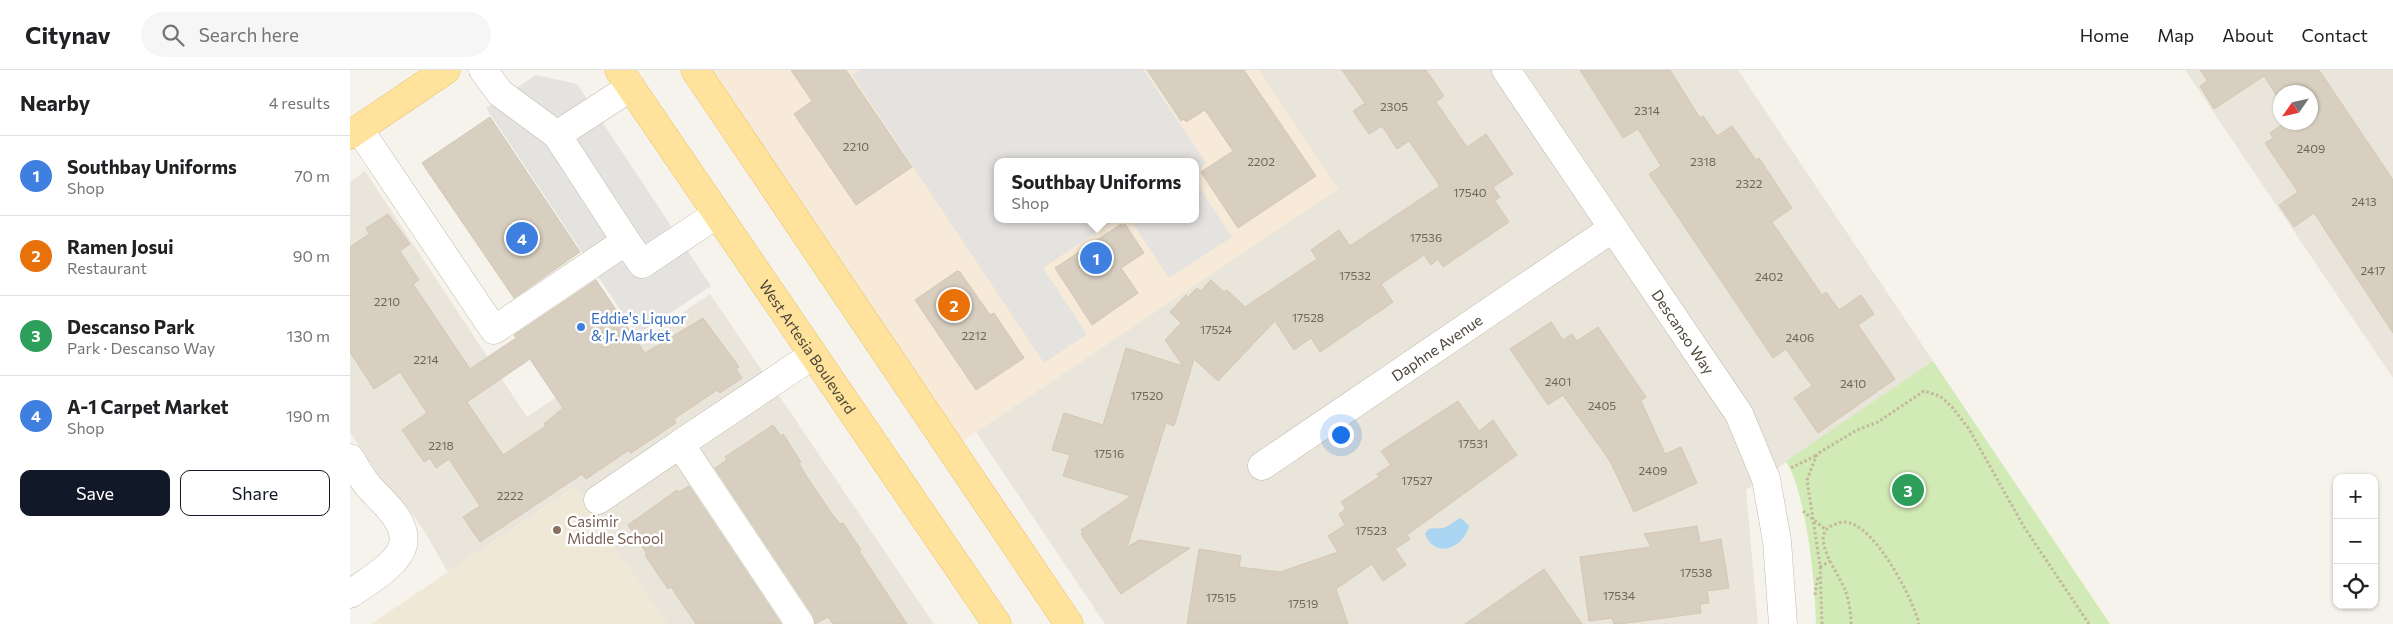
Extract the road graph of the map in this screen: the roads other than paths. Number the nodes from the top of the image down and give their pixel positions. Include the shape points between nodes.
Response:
1 (446, 70) edge
2 (483, 70) edge
3 (695, 70) edge
4 (1506, 70) edge
5 (625, 79) edge
6 (354, 132) edge
7 (557, 135) junction
8 (717, 214) junction
9 (1613, 228) junction
10 (626, 241) junction
11 (813, 355) junction
12 (680, 444) junction
13 (350, 458) edge
14 (1262, 466) dead end
15 (598, 500) dead end
16 (350, 594) edge
17 (800, 624) edge
18 (997, 624) edge
19 (1069, 624) edge
20 (1783, 624) edge

1 - 6 main road
2 - 7 street via 500,93
3 - 19 main road
4 - 9 street, Descanso Way
5 - 7 street
5 - 8 main road, West Artesia Boulevard
6 - 10 street via 494,330
7 - 10 street
8 - 10 street via 642,264
8 - 11 main road, West Artesia Boulevard
9 - 14 street, Daphne Avenue
9 - 20 street, Descanso Way via 1739,414 1766,479 1777,541
11 - 12 street
11 - 18 main road, West Artesia Boulevard
12 - 15 street
12 - 17 street
13 - 16 street via 368,486 386,502 400,525 403,545 380,573

